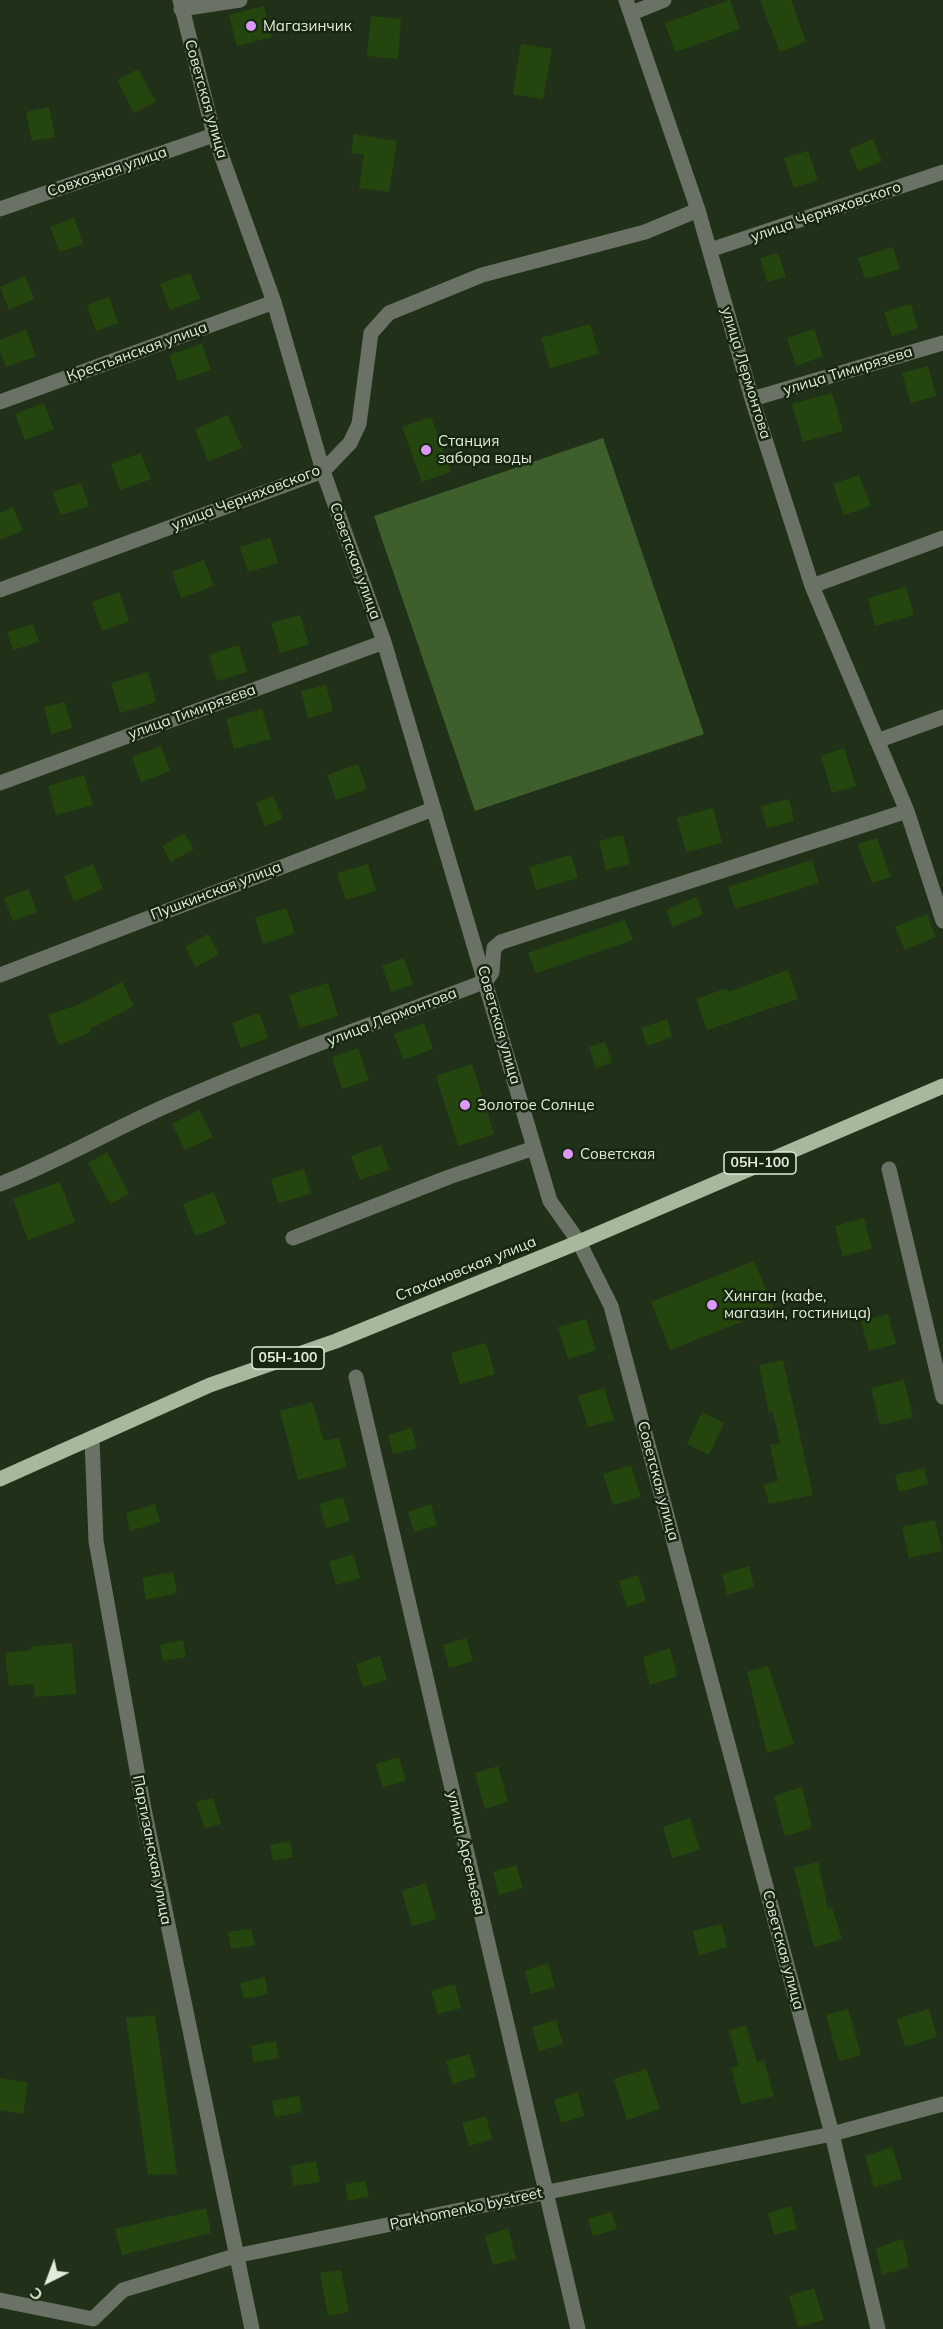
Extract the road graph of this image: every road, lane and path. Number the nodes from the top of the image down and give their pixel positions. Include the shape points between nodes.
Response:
1 (240, 0) edge
2 (664, 0) edge
3 (181, 4) edge
4 (629, 7) edge
5 (214, 135) junction
6 (943, 172) edge
7 (0, 209) edge
8 (698, 210) junction
9 (710, 250) junction
10 (274, 302) junction
11 (943, 343) edge
12 (753, 399) junction
13 (0, 402) edge
14 (323, 471) junction
15 (943, 538) edge
16 (812, 586) junction
17 (0, 590) edge
18 (384, 642) junction
19 (943, 717) edge
20 (877, 741) junction
21 (0, 783) edge
22 (433, 809) junction
23 (907, 811) junction
24 (943, 921) edge
25 (0, 975) edge
26 (486, 981) junction
27 (943, 1086) edge
28 (534, 1148) junction
29 (889, 1169) dead end
30 (0, 1184) edge
31 (293, 1238) dead end
32 (579, 1242) junction
33 (356, 1377) dead end
34 (943, 1396) edge
35 (92, 1440) junction
36 (0, 1479) edge
37 (943, 2104) edge
38 (832, 2133) junction
39 (545, 2193) junction
40 (235, 2256) junction
41 (0, 2300) edge
42 (90, 2324) edge
43 (252, 2329) edge
44 (578, 2329) edge
45 (878, 2329) edge

1 - 3 street
2 - 4 street
3 - 5 street, Советская улица
4 - 8 street, улица Лермонтова
5 - 7 street, Совхозная улица
5 - 10 street, Советская улица
6 - 9 street, улица Черняховского
8 - 9 street, улица Лермонтова
8 - 14 street, улица Черняховского via 599,247 482,275 389,313 371,333 359,424 350,443
9 - 12 street, улица Лермонтова
10 - 13 street, Крестьянская улица
10 - 14 street, Советская улица
11 - 12 street, улица Тимирязева
12 - 16 street, улица Лермонтова
14 - 17 street, улица Черняховского
14 - 18 street, Советская улица
15 - 16 street
16 - 20 street, улица Лермонтова
18 - 21 street, улица Тимирязева
18 - 22 street, Советская улица
19 - 20 street
20 - 23 street, улица Лермонтова
22 - 25 street, Пушкинская улица
22 - 26 street, Советская улица
23 - 24 street, улица Лермонтова
23 - 26 street via 501,942 494,948 492,972
26 - 28 street, Советская улица
26 - 30 street, улица Лермонтова via 224,1081 49,1166
27 - 32 main road, Стахановская улица / 05Н-100
28 - 31 street
28 - 32 street, Советская улица via 550,1201
29 - 34 street
32 - 35 main road, Стахановская улица / 05Н-100 via 336,1341 210,1385
32 - 38 street, Советская улица via 611,1306
33 - 39 street, улица Арсеньева
35 - 36 main road, Стахановская улица / 05Н-100
35 - 40 street, Партизанская улица via 96,1541 102,1576 142,1804
37 - 38 street, Parkhomenko bystreet
38 - 39 street, Parkhomenko bystreet
38 - 45 street, Советская улица
39 - 40 street, Parkhomenko bystreet
39 - 44 street, улица Арсеньева
40 - 42 street, Parkhomenko bystreet via 123,2290
40 - 43 street, Партизанская улица
41 - 42 street, Parkhomenko bystreet

